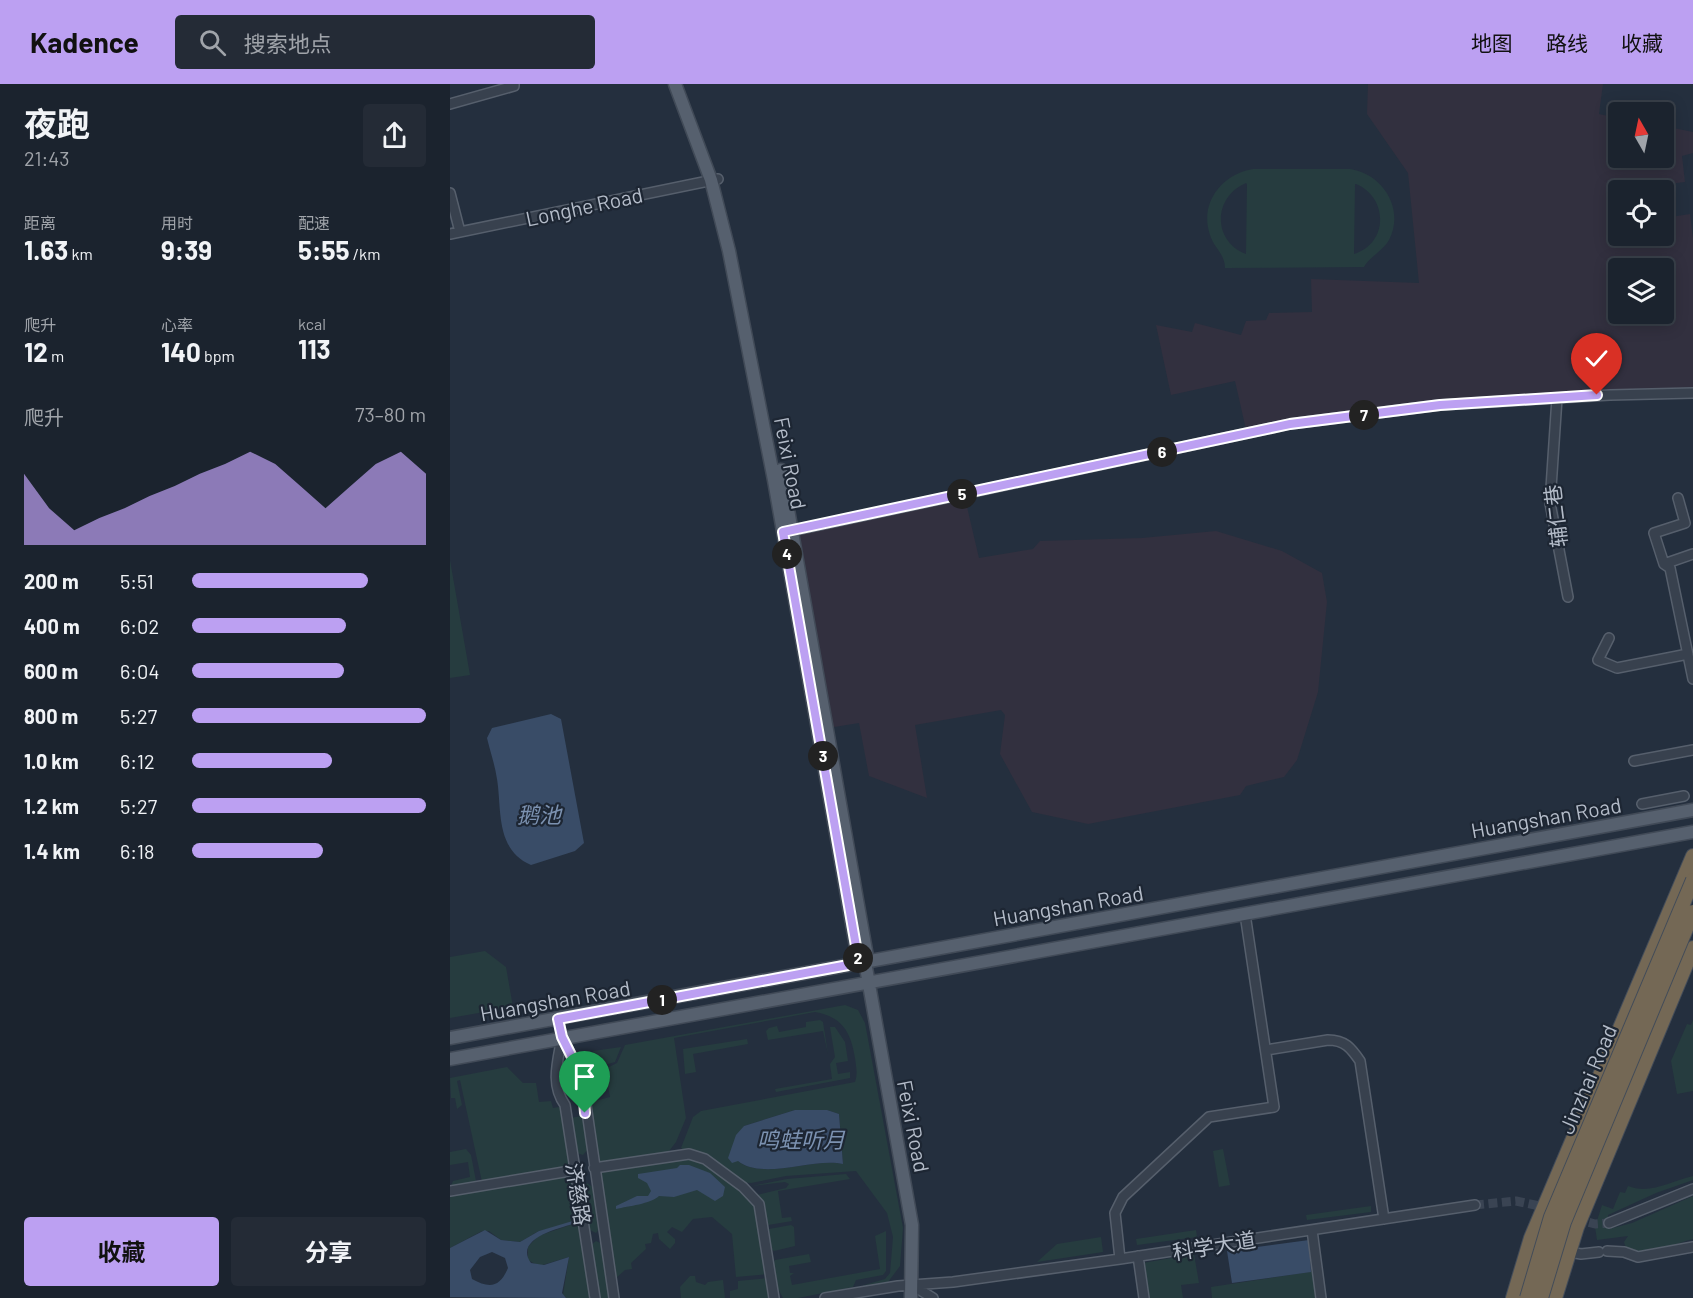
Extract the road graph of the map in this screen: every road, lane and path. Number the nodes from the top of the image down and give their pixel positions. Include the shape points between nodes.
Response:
1 (675, 84) edge
2 (682, 84) edge
3 (514, 85) edge
4 (450, 104) edge
5 (714, 180) junction
6 (450, 193) edge
7 (455, 233) edge
8 (1693, 393) edge
9 (1557, 398) junction
10 (1678, 498) dead end
11 (788, 531) junction
12 (1693, 554) edge
13 (1664, 564) junction
14 (1568, 597) dead end
15 (1609, 638) dead end
16 (1688, 654) junction
17 (1693, 678) edge
18 (1693, 750) edge
19 (1634, 760) dead end
20 (1684, 796) dead end
21 (1642, 804) dead end
22 (1693, 810) edge
23 (1693, 832) edge
24 (1693, 856) edge
25 (1693, 880) edge
26 (1693, 912) edge
27 (1245, 914) junction
28 (1693, 948) edge
29 (864, 962) junction
30 (868, 984) junction
31 (558, 1019) junction
32 (562, 1037) junction
33 (450, 1038) edge
34 (1266, 1050) junction
35 (450, 1059) edge
36 (593, 1168) junction
37 (576, 1170) junction
38 (1693, 1189) edge
39 (450, 1191) edge
40 (1475, 1205) tunnel mouth
41 (1384, 1219) junction
42 (1609, 1223) tunnel mouth
43 (1312, 1230) junction
44 (1531, 1238) junction
45 (1693, 1247) edge
46 (1568, 1253) junction
47 (1138, 1256) junction
48 (1120, 1259) junction
49 (912, 1285) junction
50 (595, 1298) edge
51 (614, 1298) edge
52 (774, 1298) edge
53 (825, 1298) edge
54 (911, 1298) edge
55 (933, 1298) edge
56 (1144, 1298) edge
57 (1321, 1298) edge
58 (1513, 1298) edge
59 (1527, 1298) edge
60 (1540, 1298) edge
61 (1555, 1298) edge

1 - 5 main road, Feixi Road
2 - 5 main road, Feixi Road
3 - 4 street
5 - 7 street, Longhe Road
5 - 11 main road, Feixi Road via 732,232
6 - 7 street
8 - 9 street
9 - 11 street via 1440,405 1290,424
9 - 14 street, 辅仁巷 via 1550,503
10 - 13 street via 1685,523 1654,533
11 - 29 main road, Feixi Road
12 - 13 street
13 - 16 street via 1670,568
15 - 16 street via 1598,660 1617,668
16 - 17 street
18 - 19 street
20 - 21 street
22 - 29 main road, Huangshan Road
23 - 27 main road, Huangshan Road
24 - 44 highway
25 - 59 highway, Jinzhai Road, bridge via 1551,1216
26 - 60 highway, Jinzhai Road, bridge via 1564,1222
27 - 30 main road, Huangshan Road
27 - 34 street
28 - 46 highway
29 - 30 main road, Feixi Road
29 - 31 main road, Huangshan Road
30 - 32 main road, Huangshan Road
30 - 49 main road, Feixi Road via 911,1219
31 - 32 street
31 - 33 main road, Huangshan Road
32 - 35 main road, Huangshan Road
32 - 36 street, 济慈路 via 582,1077
32 - 37 street, 济慈路 via 555,1082 565,1105
34 - 41 street via 1337,1040 1355,1053 1360,1061
34 - 48 street via 1274,1107 1209,1117 1123,1197 1115,1213
36 - 37 street via 583,1159
36 - 37 street via 585,1180
36 - 51 street, 济慈路
36 - 52 street via 699,1155 753,1195 759,1204
37 - 39 street
37 - 50 street, 济慈路
38 - 42 street
40 - 41 street, 科学大道
41 - 43 street, 科学大道
43 - 47 street, 科学大道
43 - 57 street
44 - 46 street
44 - 58 highway
45 - 46 street via 1638,1257 1624,1252
46 - 61 highway
47 - 48 street, 科学大道
47 - 56 street
48 - 49 street, 科学大道 via 999,1271 954,1282
49 - 53 street, 科学大道
49 - 54 main road, Feixi Road
49 - 55 street

